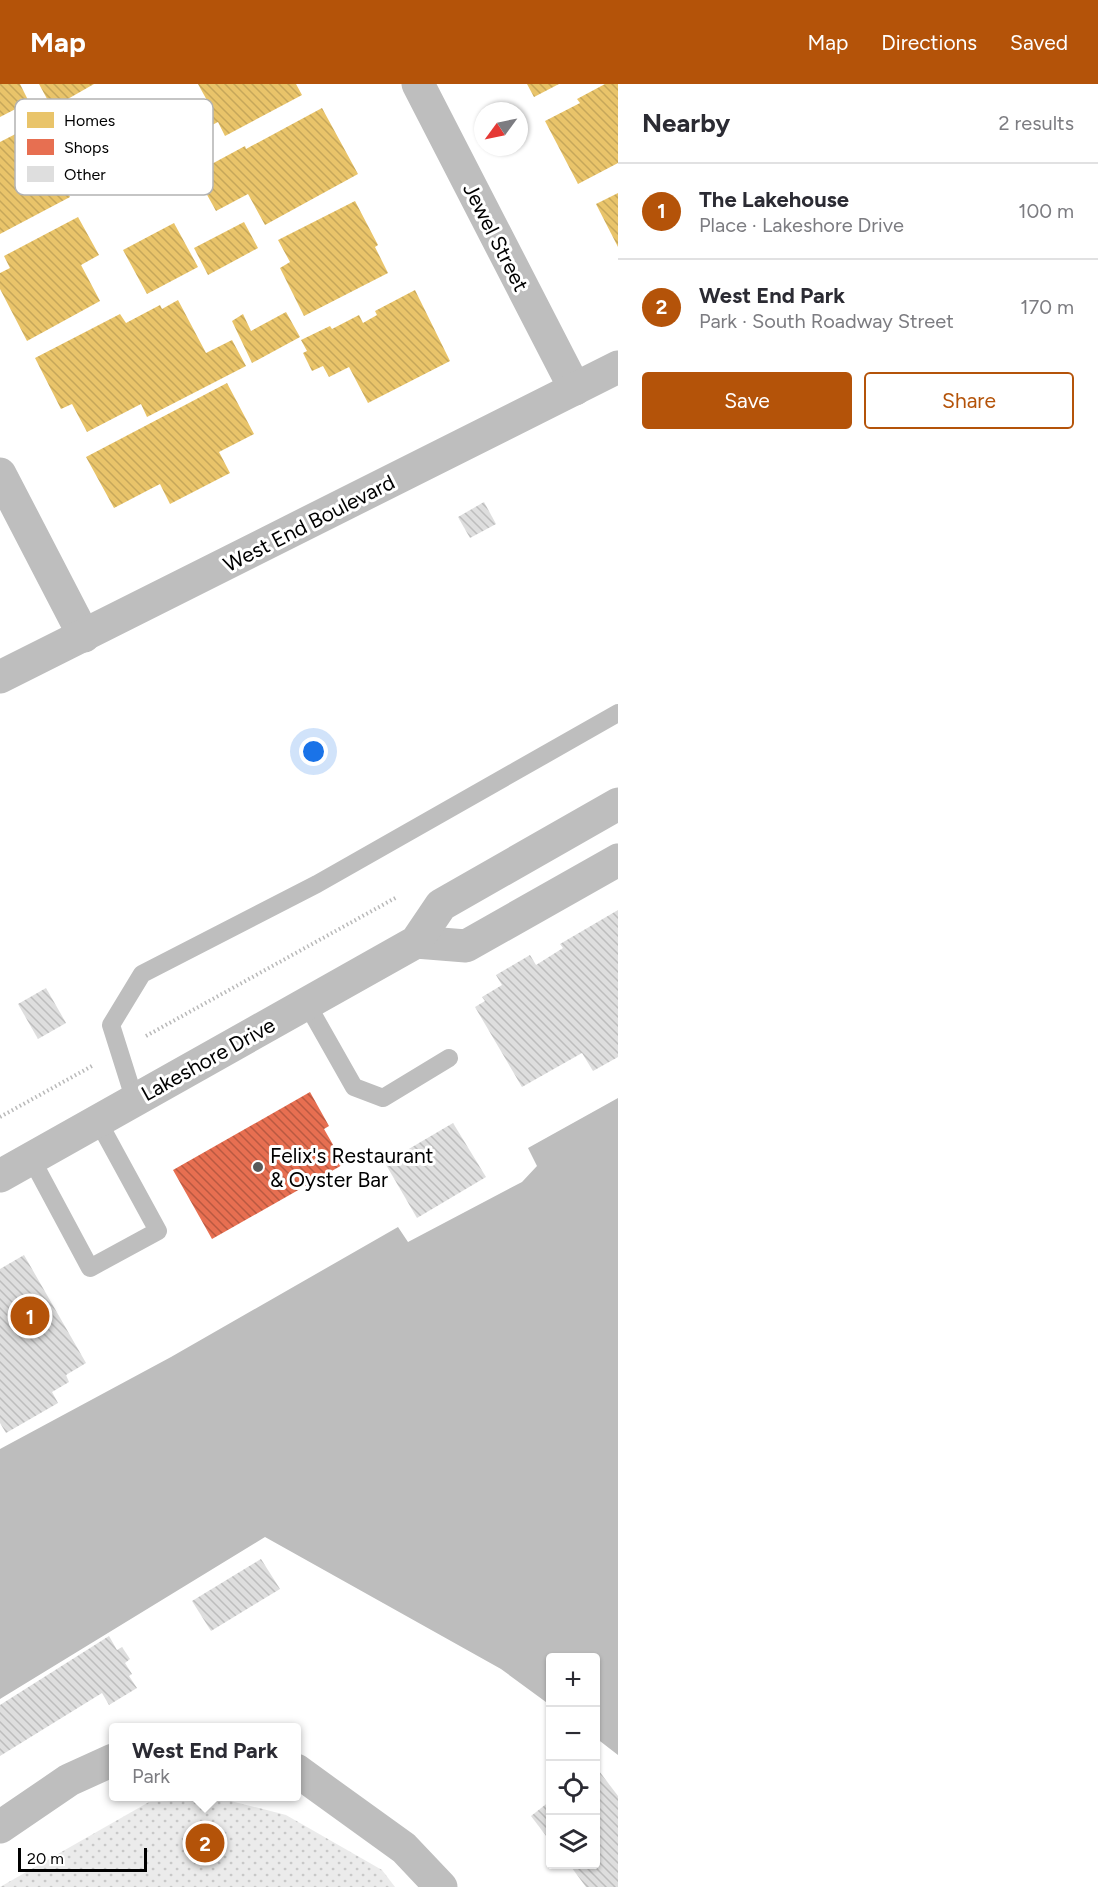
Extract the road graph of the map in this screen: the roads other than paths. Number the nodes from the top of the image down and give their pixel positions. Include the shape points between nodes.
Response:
1 (418, 84) edge
2 (618, 367) edge
3 (575, 389) junction
4 (0, 474) edge
5 (84, 636) junction
6 (0, 677) edge
7 (618, 713) edge
8 (618, 804) edge
9 (618, 860) edge
10 (416, 942) junction
11 (307, 1004) junction
12 (449, 1058) dead end
13 (135, 1101) junction
14 (98, 1121) junction
15 (31, 1158) junction
16 (0, 1176) edge
17 (109, 1762) edge
18 (301, 1773) edge
19 (0, 1827) edge
20 (441, 1887) edge

1 - 3 street, Jewel Street
2 - 3 street, West End Boulevard
3 - 5 street, West End Boulevard
4 - 5 street
5 - 6 street, West End Boulevard
7 - 13 lane via 316,884 142,974 111,1025
8 - 10 street, Lakeshore Drive via 441,905
9 - 10 street via 466,946
10 - 11 street, Lakeshore Drive
11 - 12 lane via 354,1087 373,1095 383,1098
11 - 13 street, Lakeshore Drive
13 - 14 street, Lakeshore Drive
14 - 15 street, Lakeshore Drive
14 - 15 lane via 158,1231 90,1268
15 - 16 street, Lakeshore Drive
17 - 19 street via 69,1780
18 - 20 street via 404,1848

